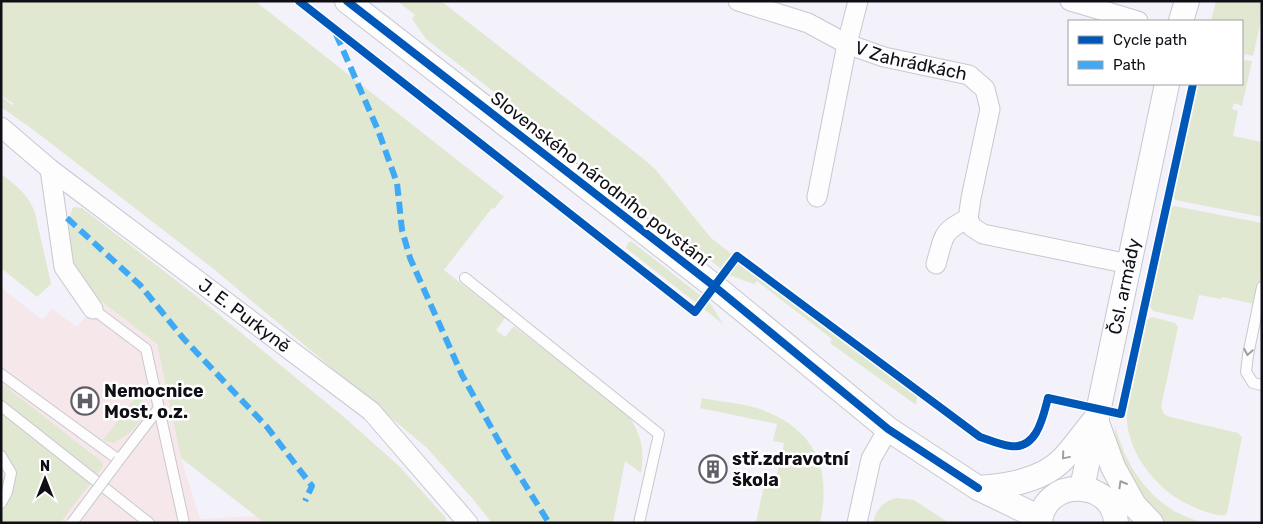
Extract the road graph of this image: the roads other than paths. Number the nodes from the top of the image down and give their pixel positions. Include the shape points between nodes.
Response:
1 (347, 1) edge
2 (738, 1) edge
3 (858, 1) edge
4 (1070, 1) edge
5 (1187, 1) edge
6 (1135, 20) edge
7 (1181, 20) edge
8 (847, 44) junction
9 (1168, 85) edge
10 (1, 126) edge
11 (50, 169) junction
12 (817, 197) dead end
13 (968, 219) junction
14 (936, 264) dead end
15 (1129, 264) junction
16 (465, 278) dead end
17 (1261, 294) edge
18 (93, 309) joint
19 (1, 374) edge
20 (1262, 385) edge
21 (1, 406) edge
22 (158, 408) junction
23 (1096, 418) junction
24 (888, 429) junction
25 (1, 456) edge
26 (119, 460) junction
27 (978, 488) junction
28 (1082, 488) junction
29 (1, 503) edge
30 (1040, 520) edge
31 (72, 523) edge
32 (149, 523) edge
33 (184, 523) edge
34 (468, 523) edge
35 (639, 523) edge
36 (857, 523) edge
37 (1010, 523) edge
38 (1116, 523) edge
39 (1151, 523) edge

1 - 24 street, Slovenského národního povstání via 714,286
2 - 8 street, V Zahrádkách via 808,23
3 - 8 street
4 - 6 street
5 - 7 street
8 - 12 street
8 - 13 street, V Zahrádkách via 884,58 969,75 986,90 990,109
9 - 15 street, Čsl. armády
10 - 11 street, J. E. Purkyně
11 - 18 street via 64,267
11 - 34 street, J. E. Purkyně via 371,411
13 - 14 street via 944,233
13 - 15 street via 972,227 983,234
15 - 23 street, Čsl. armády
16 - 35 lane via 659,434
17 -> 20 lane via 1246,372 1253,383
18 - 22 lane via 146,349
19 - 26 lane
21 - 32 lane
22 - 26 lane
22 - 33 lane
23 -> 27 street via 1061,461 1038,476 1008,486
23 - 28 street, Čsl. armády
39 -> 23 street via 1134,505 1112,467
24 - 27 street, Slovenského národního povstání
24 - 36 street via 871,459
25 - 29 lane via 12,473
26 - 31 lane, bridge
27 - 30 street, Slovenského národního povstání
27 - 37 street
28 - 30 street via 1060,492 1048,503
28 - 38 street via 1104,498

